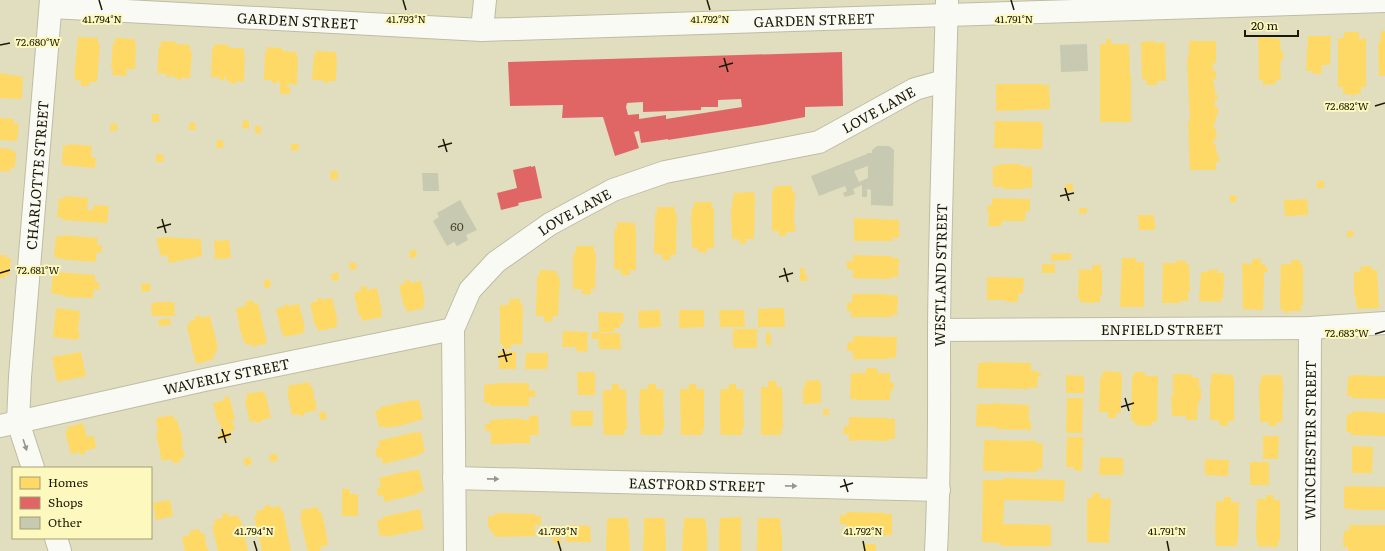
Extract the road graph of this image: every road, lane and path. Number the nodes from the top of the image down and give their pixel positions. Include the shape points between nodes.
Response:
1 (485, 0) edge
2 (1385, 1) edge
3 (51, 4) edge
4 (947, 7) edge
5 (482, 30) junction
6 (944, 81) junction
7 (1385, 323) edge
8 (1310, 328) junction
9 (453, 329) junction
10 (939, 330) junction
11 (9, 424) edge
12 (32, 467) edge
13 (454, 478) junction
14 (939, 490) junction
15 (56, 539) edge
16 (452, 550) edge
17 (60, 551) edge
18 (936, 551) edge
19 (1309, 551) edge

1 - 5 street
2 - 4 street, GARDEN STREET
3 - 5 street, GARDEN STREET
3 - 11 street, CHARLOTTE STREET via 22,362
4 - 5 street, GARDEN STREET
4 - 6 street, WESTLAND STREET
6 - 9 street, LOVE LANE via 915,89 819,142 665,172 613,190 550,224 496,262 470,290
6 - 10 street, WESTLAND STREET
7 - 8 street, ENFIELD STREET
8 - 10 street, ENFIELD STREET
8 - 19 street, WINCHESTER STREET
9 - 11 street, WAVERLY STREET via 204,380
9 - 13 street, LOVE LANE
10 - 14 street, WESTLAND STREET
11 -> 12 street, CHARLOTTE STREET
13 -> 14 street, EASTFORD STREET
13 - 16 street, LOVE LANE
14 - 18 street, WESTLAND STREET
15 - 17 street

